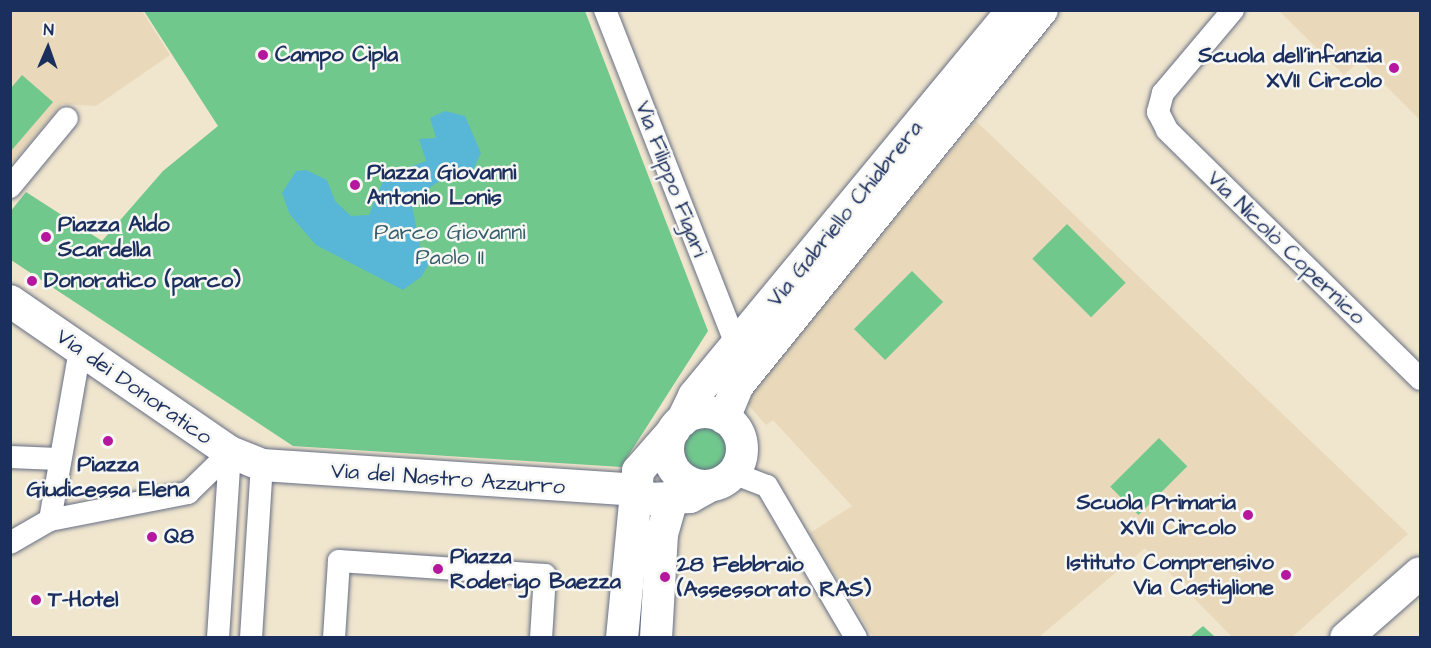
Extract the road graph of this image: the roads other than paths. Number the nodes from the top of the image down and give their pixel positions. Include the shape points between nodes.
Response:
1 (605, 10) edge
2 (1013, 10) edge
3 (1042, 10) edge
4 (1233, 10) edge
5 (67, 118) dead end
6 (10, 187) edge
7 (10, 302) edge
8 (737, 347) junction
9 (80, 350) junction
10 (1420, 379) edge
11 (724, 418) junction
12 (678, 425) junction
13 (230, 452) junction
14 (10, 457) edge
15 (58, 459) junction
16 (262, 465) junction
17 (721, 480) junction
18 (635, 490) junction
19 (188, 493) junction
20 (672, 498) junction
21 (227, 501) junction
22 (50, 520) junction
23 (10, 543) edge
24 (1420, 573) edge
25 (218, 638) edge
26 (251, 638) edge
27 (334, 638) edge
28 (542, 638) edge
29 (622, 638) edge
30 (656, 638) edge
31 (856, 638) edge
32 (1346, 638) edge

1 - 8 street, Via Filippo Figari
2 - 8 street, Via Gabriello Chiabrera
3 - 11 street, Via Gabriello Chiabrera via 738,385
4 - 10 street, Via Nicolò Copernico via 1163,93 1158,112 1167,130
5 - 6 street
7 - 9 street, Via dei Donoratico
8 - 12 street, Via Gabriello Chiabrera via 694,396
9 - 13 street, Via dei Donoratico
9 - 15 street
11 - 12 street via 700,413
11 - 17 street via 741,443
12 - 17 street via 668,448 676,472 688,482
12 - 18 street, Via Gabriello Chiabrera via 638,471
13 - 16 street, Via dei Donoratico
13 - 19 street
13 - 21 street
14 - 15 street
15 - 22 street
16 - 18 street, Via del Nastro Azzurro
16 - 26 street
17 - 20 street, Via del Nastro Azzurro via 690,497
17 - 31 street via 766,486
18 - 20 street, Via del Nastro Azzurro via 650,499
18 - 29 street, Via Gabriello Chiabrera
19 - 21 street
19 - 22 street
20 - 30 street via 662,534
21 - 25 street
22 - 23 street
24 - 32 street
27 - 28 street via 339,561 545,575

